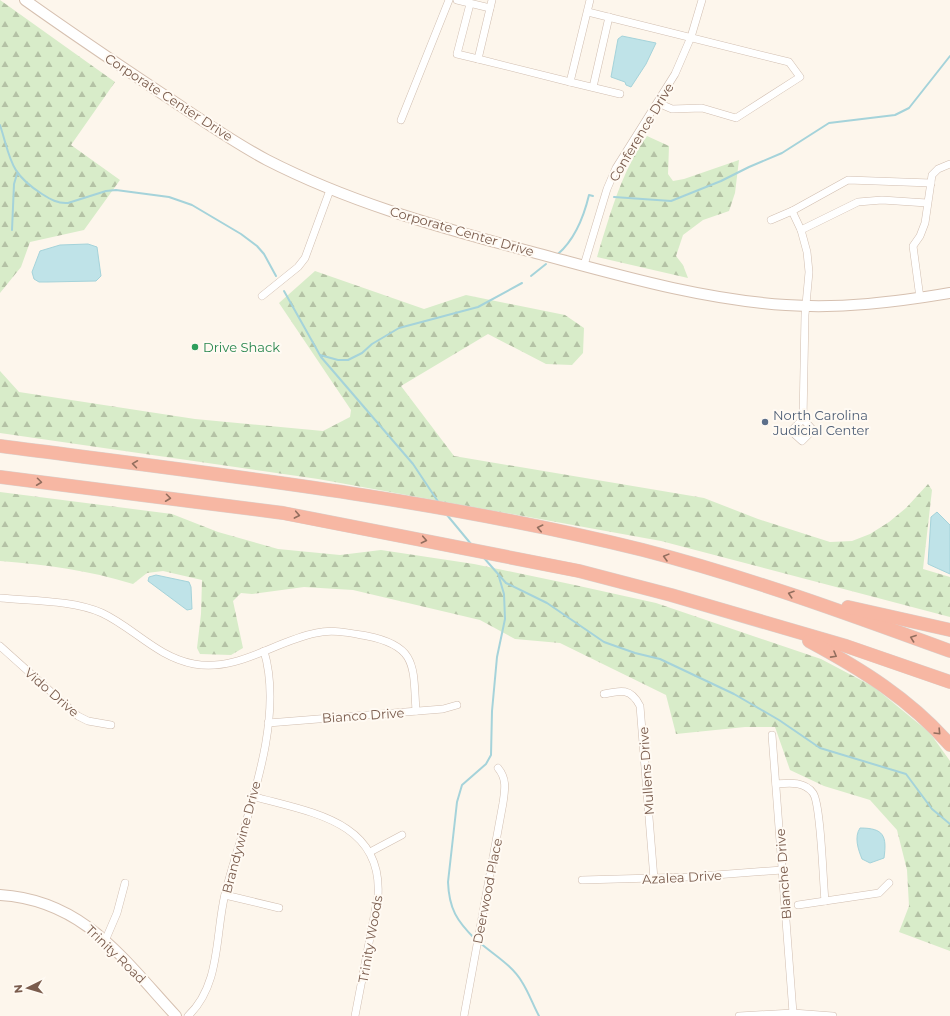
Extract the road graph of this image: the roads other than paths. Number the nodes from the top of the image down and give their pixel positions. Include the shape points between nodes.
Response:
1 (25, 0) edge
2 (449, 0) edge
3 (457, 0) edge
4 (492, 0) edge
5 (590, 0) edge
6 (702, 0) edge
7 (470, 4) junction
8 (490, 8) junction
9 (588, 12) junction
10 (609, 17) junction
11 (690, 37) junction
12 (478, 60) junction
13 (570, 82) junction
14 (593, 87) junction
15 (620, 94) dead end
16 (658, 103) junction
17 (401, 120) dead end
18 (950, 164) edge
19 (931, 183) junction
20 (330, 190) junction
21 (927, 203) junction
22 (792, 211) junction
23 (771, 220) dead end
24 (801, 230) junction
25 (584, 265) junction
26 (950, 293) edge
27 (262, 296) dead end
28 (920, 298) junction
29 (806, 306) junction
30 (803, 419) dead end
31 (0, 446) edge
32 (0, 477) edge
33 (0, 598) edge
34 (821, 604) junction
35 (788, 629) junction
36 (950, 630) edge
37 (0, 646) edge
38 (264, 651) junction
39 (950, 651) edge
40 (950, 682) edge
41 (604, 694) dead end
42 (457, 705) dead end
43 (416, 711) junction
44 (268, 723) junction
45 (111, 725) dead end
46 (772, 735) dead end
47 (950, 745) edge
48 (498, 768) dead end
49 (776, 784) junction
50 (252, 796) junction
51 (402, 836) dead end
52 (370, 852) junction
53 (782, 870) junction
54 (654, 879) junction
55 (582, 880) dead end
56 (125, 883) dead end
57 (889, 883) dead end
58 (0, 895) edge
59 (225, 895) junction
60 (825, 901) junction
61 (798, 905) dead end
62 (279, 908) dead end
63 (105, 941) junction
64 (793, 1013) junction
65 (176, 1016) edge
66 (188, 1016) edge
67 (355, 1016) edge
68 (464, 1016) edge
69 (739, 1016) edge
70 (833, 1016) edge

1 - 20 street, Corporate Center Drive via 200,120 267,160
2 - 17 street
3 - 7 street
4 - 8 street
5 - 9 street
6 - 11 street, Conference Drive
7 - 8 street
7 - 12 street via 457,54
8 - 12 street
9 - 10 street
9 - 13 street
10 - 11 street
10 - 14 street
11 - 16 street, Conference Drive via 675,74
11 - 16 street via 789,62 800,77 736,118 702,108 672,109
12 - 13 street
13 - 14 street
14 - 15 street
16 - 25 street, Conference Drive via 616,168
18 - 19 street via 938,169 932,175
19 - 21 street
19 - 22 street via 848,180
20 - 25 street, Corporate Center Drive via 423,222
20 - 27 street via 305,258 298,267
21 - 24 street via 882,200 858,202
21 - 28 street via 925,223 920,236 912,246
22 - 23 street
22 - 24 street
24 - 29 street via 809,272
25 - 29 street, Corporate Center Drive via 709,296
26 - 28 street, Corporate Center Drive
28 - 29 street, Corporate Center Drive via 870,304
29 - 30 street
34 -> 31 highway via 643,550 477,514 262,480
32 -> 35 highway via 283,513 424,539 486,554 579,571
33 - 38 street via 79,606 94,610 113,619 167,655 194,664 223,664
34 - 36 highway via 857,608
39 -> 34 highway
35 - 40 highway
35 -> 47 highway via 877,680 918,712
37 - 45 street, Vido Drive via 78,716 88,721
38 - 43 street via 308,634 329,631 391,642 403,649 410,659 414,672
38 - 44 street, Brandywine Drive via 269,680
41 - 54 street, Mullens Drive via 626,692 635,698 640,706
42 - 43 street, Bianco Drive
43 - 44 street, Bianco Drive
44 - 50 street, Brandywine Drive
46 - 49 street, Blanche Drive
48 - 68 street, Deerwood Place via 506,784
49 - 53 street, Blanche Drive
49 - 60 street via 801,785 808,788 815,797
50 - 52 street, Trinity Woods via 337,822 357,836
50 - 59 street, Brandywine Drive
51 - 52 street
52 - 67 street, Trinity Woods via 378,878 378,896
53 - 54 street, Azalea Drive
53 - 64 street, Blanche Drive
54 - 55 street, Azalea Drive
56 - 63 street via 117,913
57 - 60 street via 879,893
58 - 63 street, Trinity Road via 30,899 57,907 82,921
59 - 62 street
59 - 66 street, Brandywine Drive via 210,983 200,1003
60 - 61 street
63 - 65 street, Trinity Road
64 - 69 street
64 - 70 street

